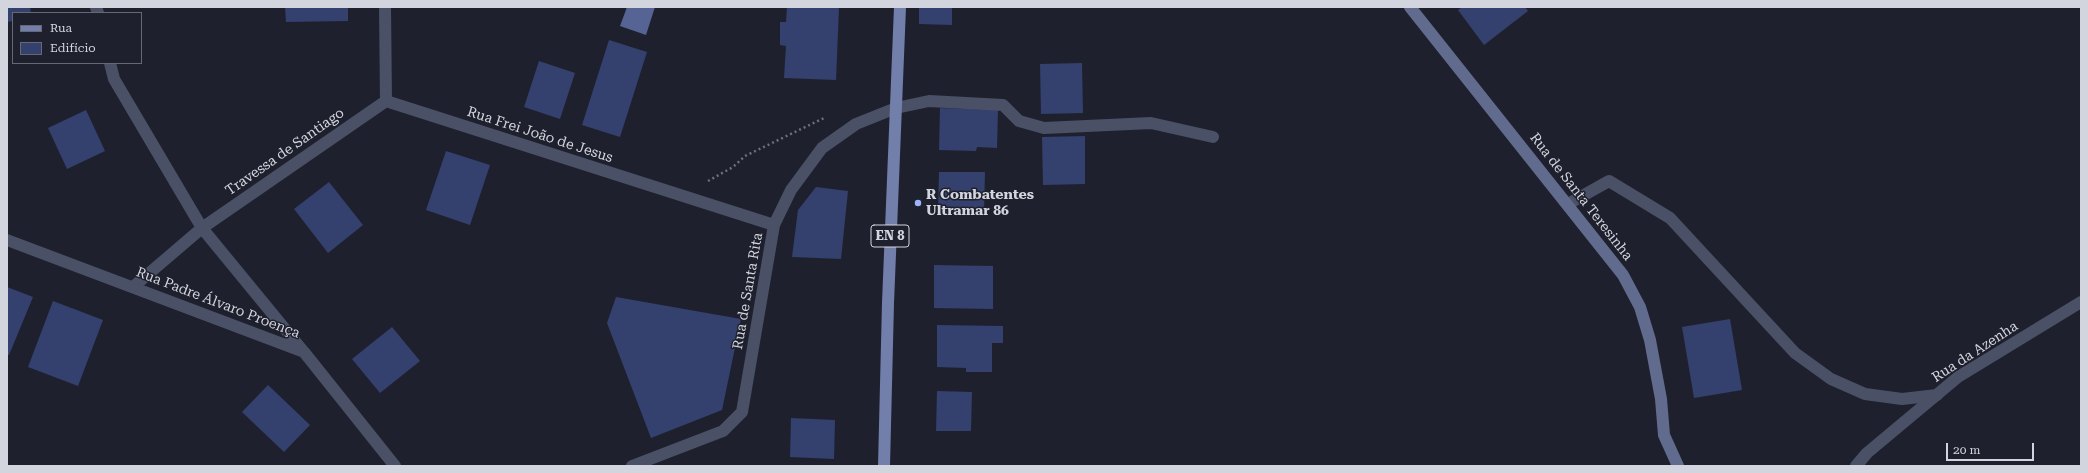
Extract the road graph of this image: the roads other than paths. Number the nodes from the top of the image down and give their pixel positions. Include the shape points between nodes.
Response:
1 (385, 7) edge
2 (900, 7) edge
3 (1410, 7) edge
4 (110, 64) edge
5 (386, 101) junction
6 (896, 108) junction
7 (1213, 137) dead end
8 (1568, 204) junction
9 (774, 225) junction
10 (202, 228) junction
11 (7, 240) edge
12 (134, 287) junction
13 (2081, 302) edge
14 (304, 352) junction
15 (1937, 395) junction
16 (395, 466) edge
17 (632, 466) edge
18 (884, 466) edge
19 (1678, 466) edge
20 (1856, 466) edge

1 - 5 street
2 - 6 main road, EN 8
3 - 8 main road, Rua de Santa Teresinha
4 - 10 street via 114,79
5 - 9 street, Rua Frei João de Jesus
5 - 10 street, Travessa de Santiago
6 - 7 street, Rua de Santa Rita via 929,101 1003,106 1019,121 1044,128 1151,123
6 - 9 street, Rua de Santa Rita via 856,124 822,148 791,190
6 - 18 main road, EN 8
8 - 15 street via 1609,182 1670,218 1794,354 1831,379 1865,394 1902,399
8 - 19 main road, Rua de Santa Teresinha via 1623,276 1640,307 1650,340 1661,399 1664,435
9 - 17 street, Rua de Santa Rita via 742,412 723,431
10 - 12 street, Travessa de Santiago
10 - 14 street
11 - 12 street, Rua Padre Álvaro Proença
12 - 14 street, Rua Padre Álvaro Proença
13 - 15 street, Rua da Azenha via 1958,378
14 - 16 street, Rua Padre Álvaro Proença
15 - 20 street, Rua da Azenha via 1867,453

